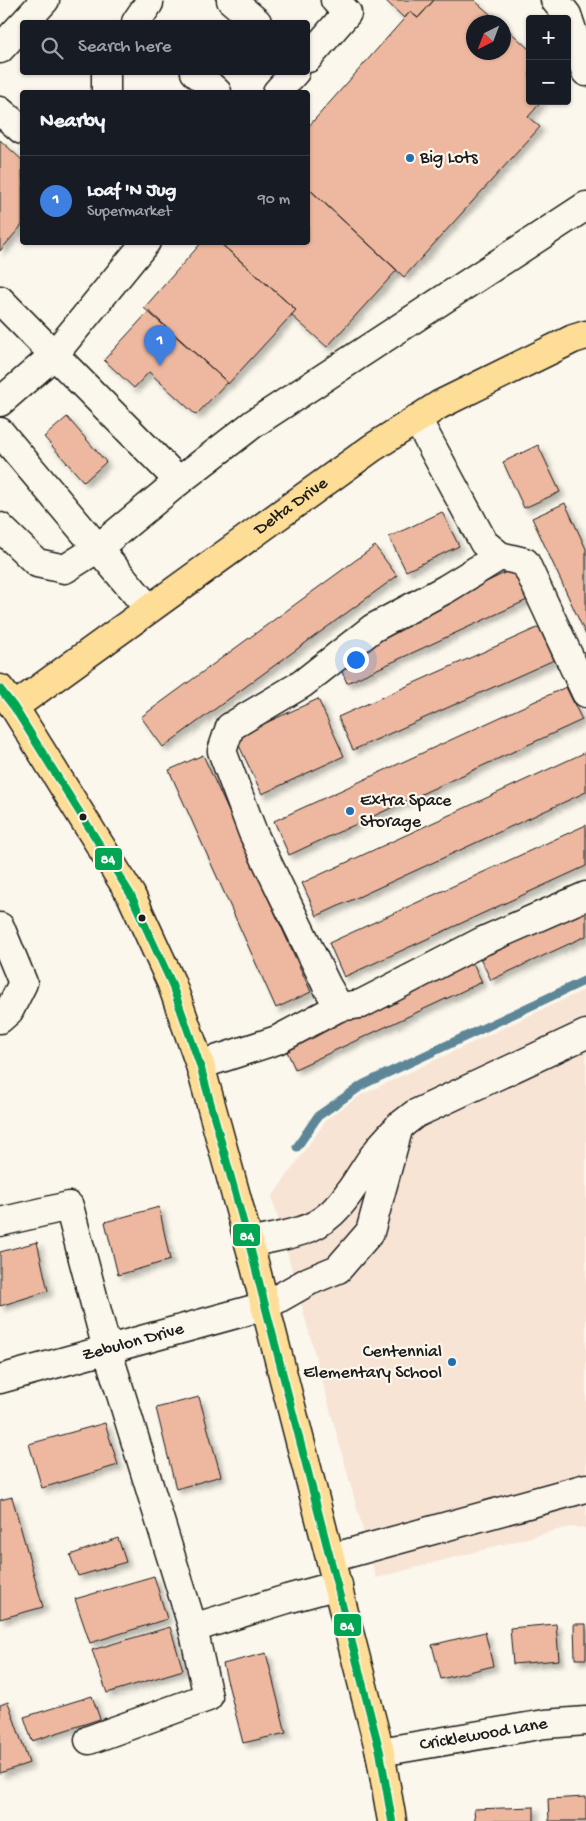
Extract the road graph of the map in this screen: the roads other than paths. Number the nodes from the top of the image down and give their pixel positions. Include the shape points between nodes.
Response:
1 (45, 0) edge
2 (231, 0) edge
3 (335, 0) edge
4 (556, 0) edge
5 (28, 20) edge
6 (255, 20) edge
7 (20, 28) edge
8 (0, 49) edge
9 (310, 56) edge
10 (586, 72) edge
11 (106, 75) edge
12 (198, 75) edge
13 (292, 75) edge
14 (106, 90) edge
15 (215, 90) edge
16 (280, 90) edge
17 (0, 111) edge
18 (20, 128) edge
19 (586, 206) edge
20 (144, 245) edge
21 (0, 300) edge
22 (586, 335) edge
23 (53, 356) junction
24 (0, 402) edge
25 (417, 419) junction
26 (0, 432) edge
27 (179, 481) junction
28 (0, 527) edge
29 (98, 548) junction
30 (500, 556) junction
31 (149, 609) junction
32 (586, 693) edge
33 (5, 705) edge
34 (586, 896) edge
35 (0, 927) edge
36 (339, 1007) junction
37 (0, 1019) edge
38 (586, 1034) edge
39 (200, 1066) junction
40 (398, 1126) junction
41 (0, 1222) edge
42 (249, 1243) junction
43 (265, 1306) junction
44 (108, 1349) junction
45 (0, 1379) edge
46 (586, 1488) edge
47 (331, 1558) junction
48 (338, 1585) junction
49 (192, 1628) junction
50 (586, 1721) edge
51 (89, 1740) dead end
52 (380, 1752) junction
53 (392, 1821) edge

1 - 5 street
2 - 6 street
3 - 9 street via 347,13
4 - 10 street via 567,15
7 - 8 street
11 - 14 street
12 - 15 street
13 - 16 street
17 - 18 street
19 - 27 street via 253,424
20 - 23 street
21 - 23 street
22 - 25 main road, Delta Drive via 439,405
23 - 24 street
23 - 27 street
25 - 30 street via 484,543
25 - 31 main road, Delta Drive
26 - 29 street
27 - 29 street
28 - 29 street via 37,563 65,570
29 - 31 street
30 - 32 street via 525,562
30 - 36 street via 372,628 302,684 230,727 222,751 243,806
31 - 33 main road, Delta Drive
33 - 39 main road via 130,895 171,982
34 - 36 street via 483,942 360,1004
35 - 37 street via 23,983 9,1011
36 - 39 street via 278,1040
38 - 40 street via 415,1114
39 - 42 main road
40 - 42 street via 373,1156 345,1201 325,1218 309,1228
40 - 43 street, Zebulon Drive via 370,1232 338,1269
41 - 44 street via 69,1206
42 - 43 main road
43 - 44 street, Zebulon Drive
43 - 47 main road
44 - 45 street, Zebulon Drive
44 - 49 street
46 - 47 street
47 - 48 main road
48 - 49 street
48 - 52 main road
49 - 51 street via 208,1698
50 - 52 street, Cricklewood Lane via 545,1724
52 - 53 main road

